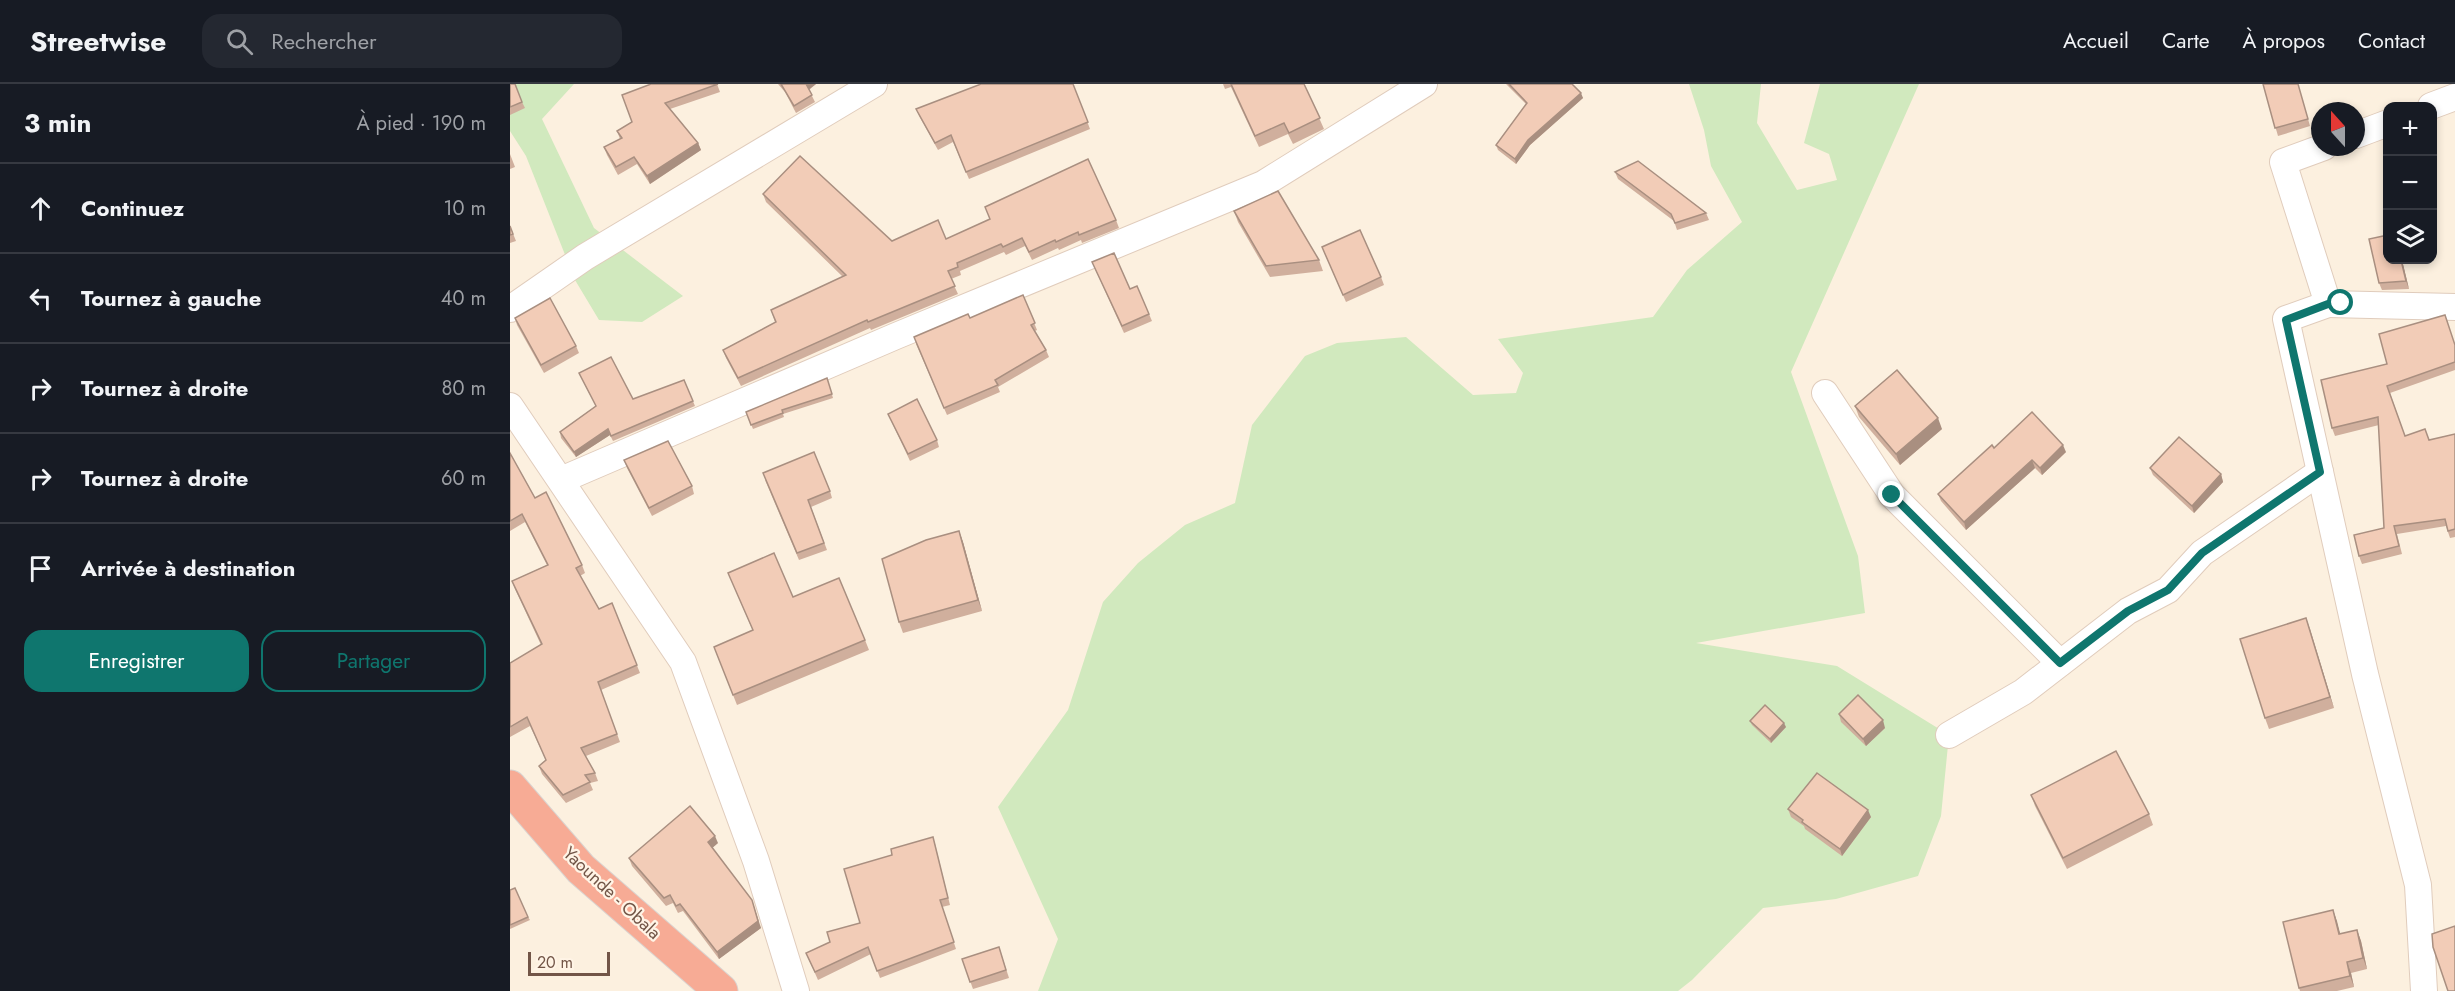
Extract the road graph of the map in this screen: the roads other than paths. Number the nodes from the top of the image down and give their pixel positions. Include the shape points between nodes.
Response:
1 (874, 84) edge
2 (1424, 84) edge
3 (2455, 97) edge
4 (2437, 103) edge
5 (2383, 125) edge
6 (2365, 132) edge
7 (2311, 152) edge
8 (2328, 304) junction
9 (2455, 307) edge
10 (510, 309) edge
11 (1825, 393) dead end
12 (510, 406) edge
13 (2320, 472) junction
14 (561, 480) junction
15 (2060, 663) junction
16 (1949, 735) dead end
17 (510, 787) edge
18 (721, 991) edge
19 (796, 991) edge
20 (2424, 991) edge

1 - 10 street via 585,257
2 - 14 street via 1263,184
3 - 4 street
5 - 6 street
7 - 8 street via 2283,162
8 - 9 street
8 - 13 street via 2286,320
11 - 15 street via 1892,495
12 - 14 street
13 - 15 street via 2202,553 2168,590 2128,611
13 - 20 street via 2418,885
14 - 19 street via 683,662 756,861
15 - 16 street via 2023,692
17 - 18 highway, Yaounde - Obala via 581,869

